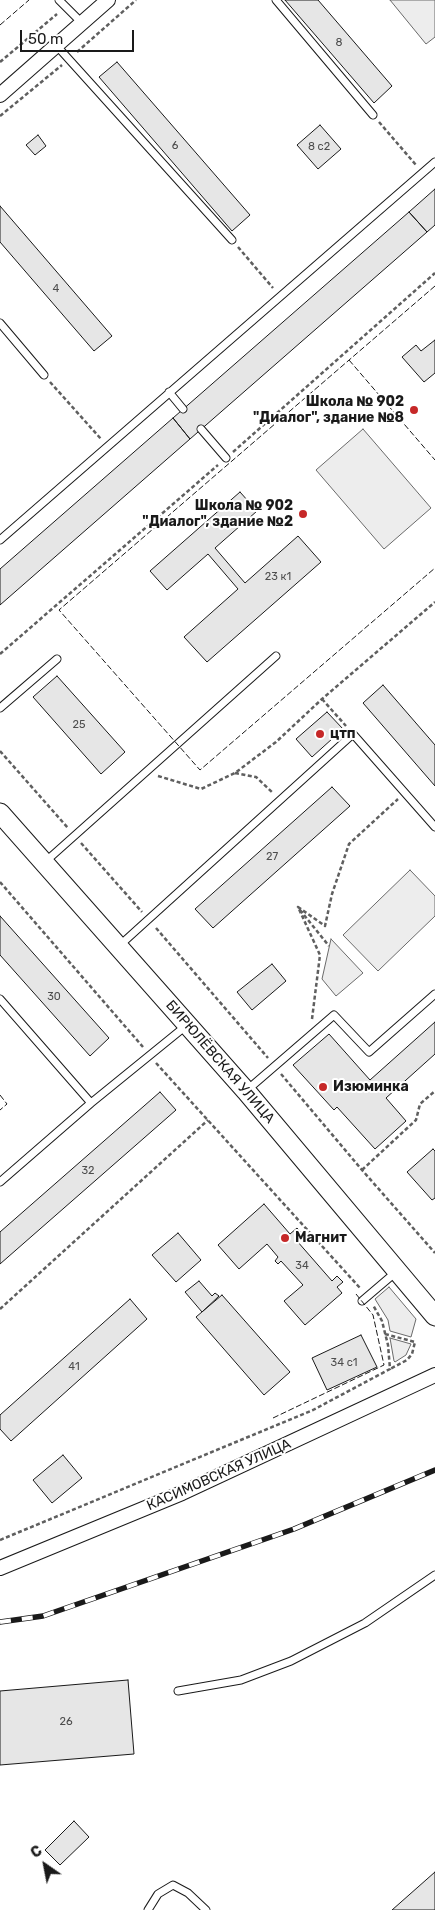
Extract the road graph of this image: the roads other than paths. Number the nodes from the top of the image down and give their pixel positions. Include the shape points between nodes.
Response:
1 (60, 0) edge
2 (108, 0) edge
3 (276, 0) edge
4 (82, 23) junction
5 (56, 46) junction
6 (0, 95) edge
7 (373, 115) road end
8 (435, 162) edge
9 (232, 240) road end
10 (0, 322) edge
11 (44, 375) road end
12 (169, 392) junction
13 (183, 409) dead end
14 (201, 429) dead end
15 (226, 458) dead end
16 (0, 540) edge
17 (276, 656) dead end
18 (57, 659) dead end
19 (0, 708) edge
20 (0, 813) edge
21 (435, 827) edge
22 (44, 862) junction
23 (119, 946) junction
24 (435, 994) edge
25 (0, 999) edge
26 (187, 1024) junction
27 (246, 1091) junction
28 (91, 1103) junction
29 (0, 1182) edge
30 (398, 1270) junction
31 (364, 1299) road end
32 (435, 1316) edge
33 (435, 1375) edge
34 (0, 1568) edge
35 (435, 1575) edge
36 (178, 1691) dead end
37 (148, 1910) edge
38 (206, 1910) edge

1 - 4 lane
2 - 4 street
3 - 7 lane
4 - 5 street
5 - 6 street
5 - 9 lane
8 - 12 lane
10 - 11 lane
12 - 13 lane
12 - 16 lane
14 - 15 lane
17 - 22 lane
18 - 19 lane
20 - 22 street, БИРЮЛЁВСКАЯ УЛИЦА
21 - 23 lane via 353,734
22 - 23 street, БИРЮЛЁВСКАЯ УЛИЦА
23 - 26 street, БИРЮЛЁВСКАЯ УЛИЦА
24 - 27 lane via 369,1052 334,1016
25 - 28 lane
26 - 27 street, БИРЮЛЁВСКАЯ УЛИЦА
26 - 28 lane
27 - 30 street, БИРЮЛЁВСКАЯ УЛИЦА
28 - 29 lane
30 - 31 lane
30 - 32 street, БИРЮЛЁВСКАЯ УЛИЦА
33 - 34 street, КАСИМОВСКАЯ УЛИЦА via 182,1493
35 - 36 lane via 364,1623 291,1661 241,1680
37 - 38 lane via 158,1894 173,1885 188,1893

